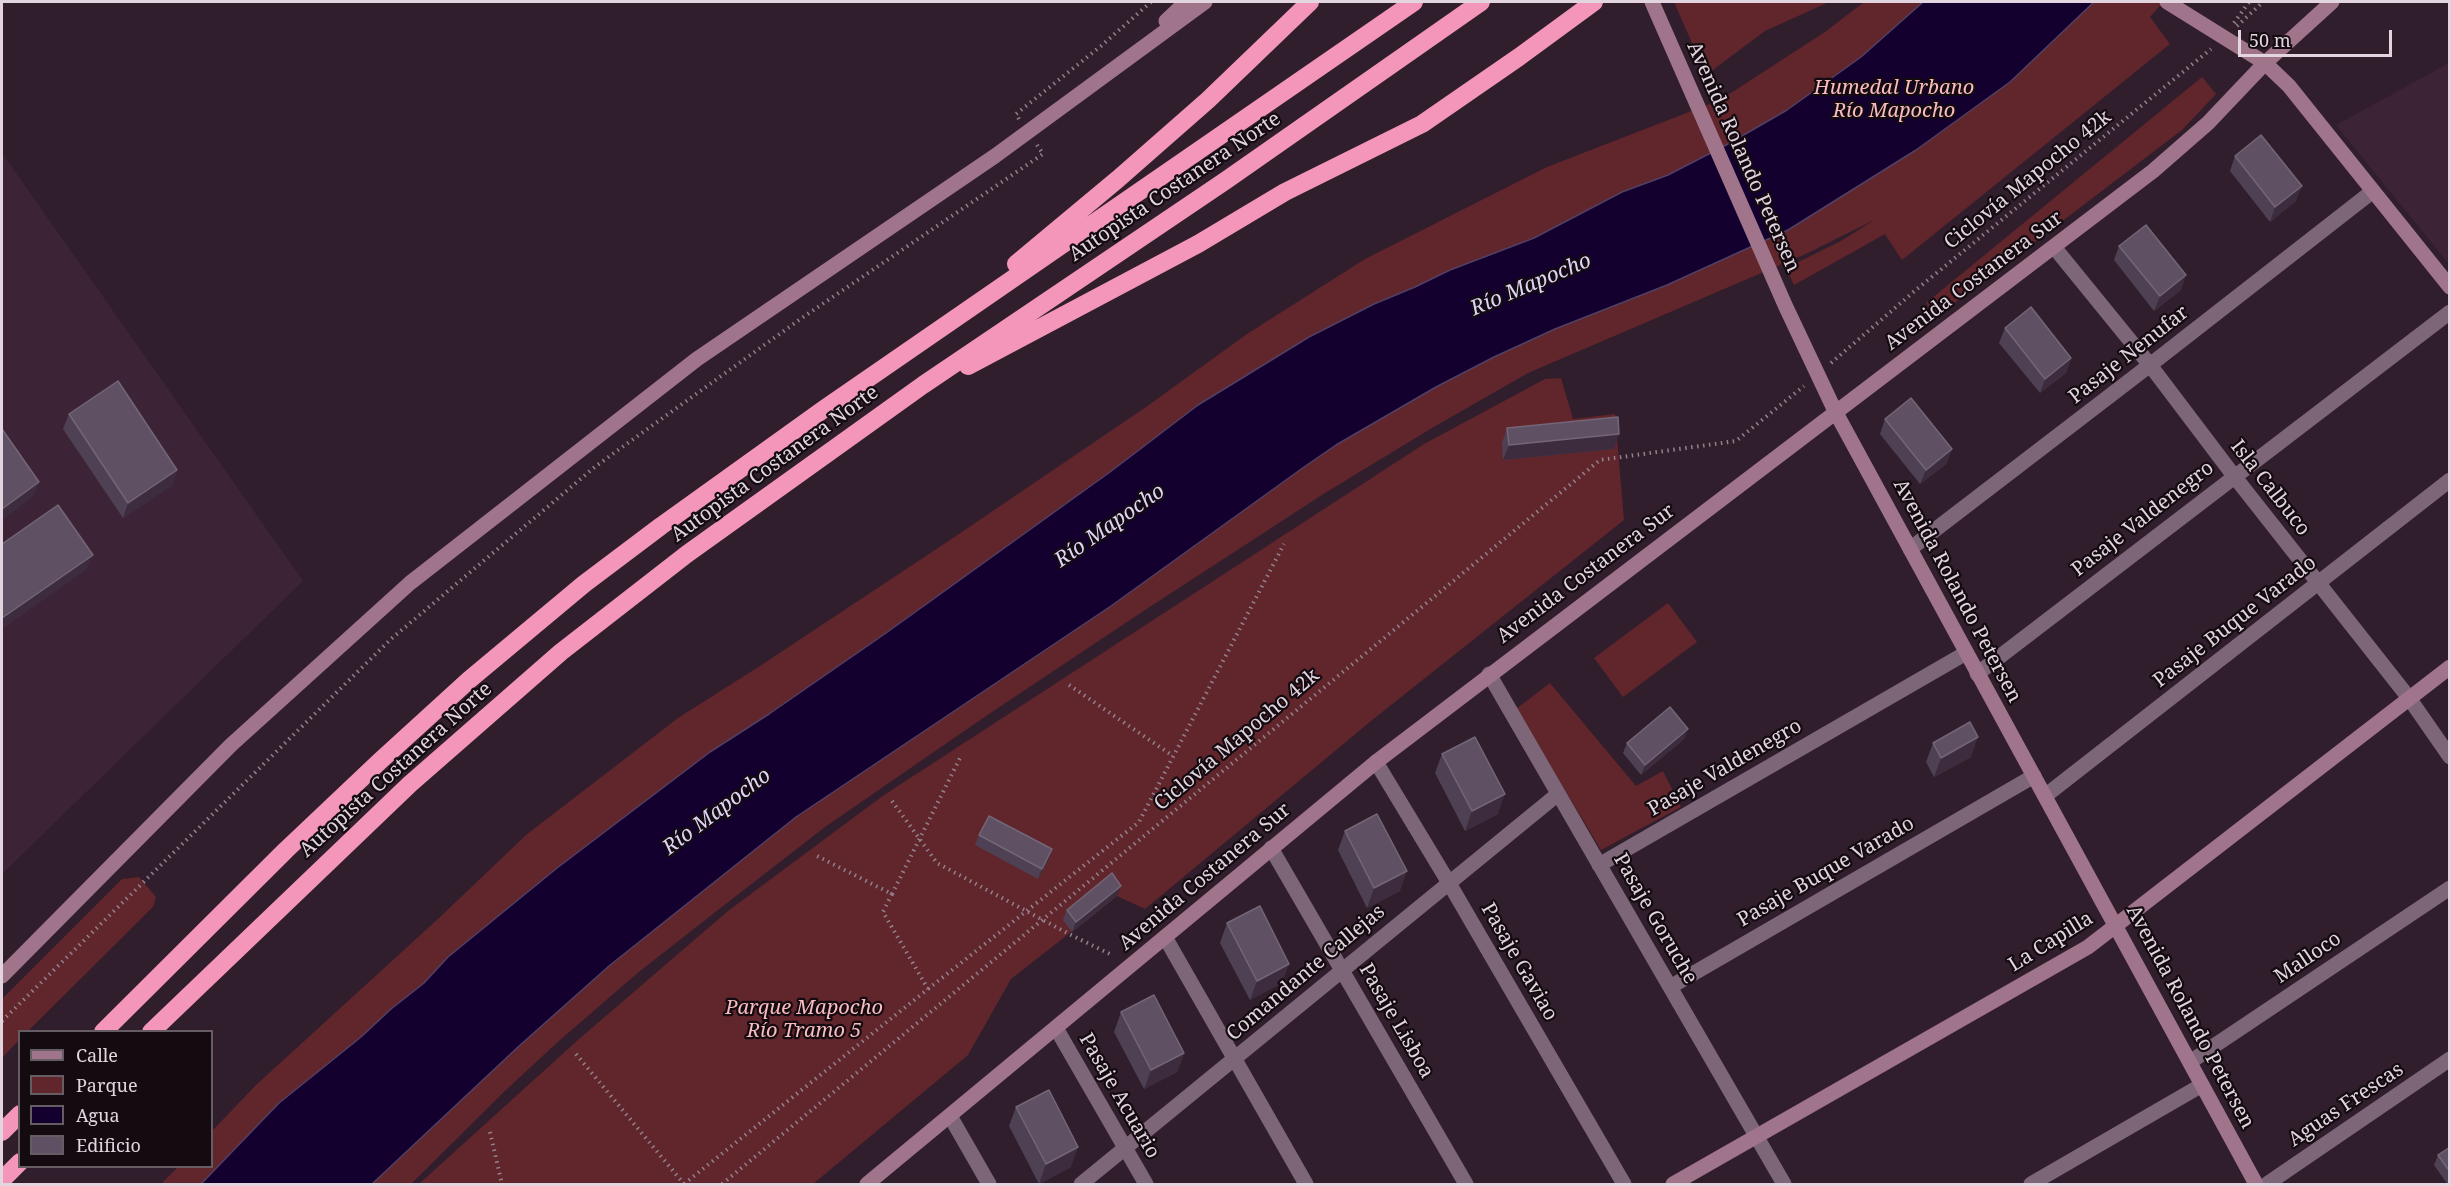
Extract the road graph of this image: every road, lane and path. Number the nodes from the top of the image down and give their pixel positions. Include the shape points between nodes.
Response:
1 (1151, 2) edge
2 (1186, 2) edge
3 (1205, 2) edge
4 (1310, 2) edge
5 (1414, 2) edge
6 (1481, 2) edge
7 (1594, 2) edge
8 (1652, 2) edge
9 (2167, 2) edge
10 (2248, 2) edge
11 (2263, 2) edge
12 (2332, 2) edge
13 (2223, 38) junction
14 (1123, 63) junction
15 (2265, 63) junction
16 (1028, 132) junction
17 (2373, 191) junction
18 (2054, 247) junction
19 (2450, 287) edge
20 (2450, 312) edge
21 (924, 341) junction
22 (2150, 366) junction
23 (1818, 374) junction
24 (923, 385) junction
25 (1802, 388) dead end
26 (1835, 411) junction
27 (2234, 476) junction
28 (2450, 480) edge
29 (1284, 544) dead end
30 (1910, 549) junction
31 (2318, 584) junction
32 (1966, 653) junction
33 (2450, 667) edge
34 (1489, 674) junction
35 (1977, 674) junction
36 (1069, 685) dead end
37 (2409, 698) junction
38 (961, 756) dead end
39 (1173, 756) junction
40 (2450, 757) edge
41 (1376, 762) junction
42 (2034, 776) junction
43 (1558, 794) junction
44 (2044, 796) junction
45 (892, 801) dead end
46 (919, 839) junction
47 (1271, 848) junction
48 (817, 856) dead end
49 (1599, 865) junction
50 (1449, 883) junction
51 (2450, 888) edge
52 (892, 894) junction
53 (1026, 911) junction
54 (1042, 920) junction
55 (2116, 926) junction
56 (1165, 937) junction
57 (1110, 954) dead end
58 (1343, 970) junction
59 (2, 976) edge
60 (1670, 987) junction
61 (928, 988) junction
62 (2, 1021) edge
63 (1056, 1028) junction
64 (105, 1030) edge
65 (153, 1030) edge
66 (576, 1054) dead end
67 (1235, 1059) junction
68 (2450, 1059) edge
69 (2190, 1062) junction
70 (2202, 1085) junction
71 (18, 1116) edge
72 (950, 1116) junction
73 (2, 1132) edge
74 (490, 1132) dead end
75 (1756, 1137) junction
76 (1125, 1148) junction
77 (18, 1164) edge
78 (2, 1180) edge
79 (502, 1185) edge
80 (684, 1185) edge
81 (722, 1185) edge
82 (867, 1185) edge
83 (989, 1185) edge
84 (1081, 1185) edge
85 (1146, 1185) edge
86 (1306, 1185) edge
87 (1466, 1185) edge
88 (1624, 1185) edge
89 (1673, 1185) edge
90 (1784, 1185) edge
91 (2031, 1185) edge
92 (2256, 1185) edge
93 (2267, 1185) edge

1 - 16 path via 1016,114
2 - 14 street
3 - 14 street
4 - 21 highway via 1152,150
5 - 21 highway, Autopista Costanera Norte
6 - 24 highway, Autopista Costanera Norte
7 - 24 highway via 1422,124 1285,192 1205,240 988,356
8 - 23 street, Avenida Rolando Petersen
9 - 13 street
10 - 13 path, Ciclovía Mapocho 42k
11 - 13 path
12 - 15 street, Avenida Costanera Sur
13 - 15 street
13 - 23 path, Ciclovía Mapocho 42k
14 - 16 street
15 - 17 street via 2289,86
15 - 18 street, Avenida Costanera Sur via 2179,149
16 - 59 street via 697,359 410,583 231,745
16 - 62 path via 1043,154 799,320 596,466 391,639
17 - 19 street
17 - 22 street, Pasaje Nenufar
18 - 22 street, Isla Calbuco
18 - 26 street, Avenida Costanera Sur
20 - 27 street, Pasaje Valdenegro
21 - 64 highway, Autopista Costanera Norte via 661,526 525,632 380,760
22 - 27 street, Isla Calbuco
22 - 30 street, Pasaje Nenufar
23 - 26 street, Avenida Rolando Petersen
24 - 65 highway, Autopista Costanera Norte via 743,512 561,652 410,784
25 - 54 path, Ciclovía Mapocho 42k via 1736,441 1600,460
26 - 30 street, Avenida Rolando Petersen
26 - 34 street, Avenida Costanera Sur
27 - 31 street, Isla Calbuco
27 - 35 street, Pasaje Valdenegro
28 - 31 street, Pasaje Buque Varado
29 - 39 path
30 - 32 street, Avenida Rolando Petersen
31 - 37 street, Isla Calbuco
31 - 44 street, Pasaje Buque Varado
32 - 35 street, Avenida Rolando Petersen
32 - 49 street, Pasaje Valdenegro
33 - 37 street, La Capilla
34 - 41 street, Avenida Costanera Sur
34 - 43 street, Pasaje Goruche
35 - 42 street, Avenida Rolando Petersen
36 - 39 path
37 - 40 street, Isla Calbuco
37 - 55 street, La Capilla
38 - 46 path
39 - 53 path via 1139,822
41 - 47 street, Avenida Costanera Sur
41 - 50 street, Pasaje Gaviao
42 - 44 street, Avenida Rolando Petersen
42 - 60 street, Pasaje Buque Varado
43 - 49 street, Pasaje Goruche
43 - 50 street, Comandante Callejas
44 - 55 street, Avenida Rolando Petersen
45 - 46 path
46 - 52 path
46 - 53 path via 937,863
47 - 56 street, Avenida Costanera Sur
47 - 58 street, Pasaje Lisboa
48 - 52 path
49 - 60 street, Pasaje Goruche
50 - 58 street, Comandante Callejas
50 - 88 street, Pasaje Gaviao
51 - 69 street, Malloco
52 - 61 path via 883,912
53 - 54 path
53 - 61 path
54 - 57 path
54 - 81 path, Ciclovía Mapocho 42k
55 - 69 street, Avenida Rolando Petersen
55 - 75 street, La Capilla via 2077,953
56 - 63 street, Avenida Costanera Sur
56 - 67 street
58 - 67 street, Comandante Callejas
58 - 87 street, Pasaje Lisboa
60 - 75 street, Pasaje Goruche
61 - 80 path
63 - 72 street, Avenida Costanera Sur
63 - 76 street, Pasaje Acuario
66 - 80 path
67 - 76 street, Comandante Callejas
67 - 86 street
68 - 93 street, Aguas Frescas
69 - 70 street, Avenida Rolando Petersen
70 - 91 street
70 - 92 street, Avenida Rolando Petersen
71 - 73 highway
72 - 82 street, Avenida Costanera Sur
72 - 83 street
74 - 79 path
75 - 89 street, La Capilla
75 - 90 street, Pasaje Goruche
76 - 84 street, Comandante Callejas
76 - 85 street, Pasaje Acuario
77 - 78 highway

